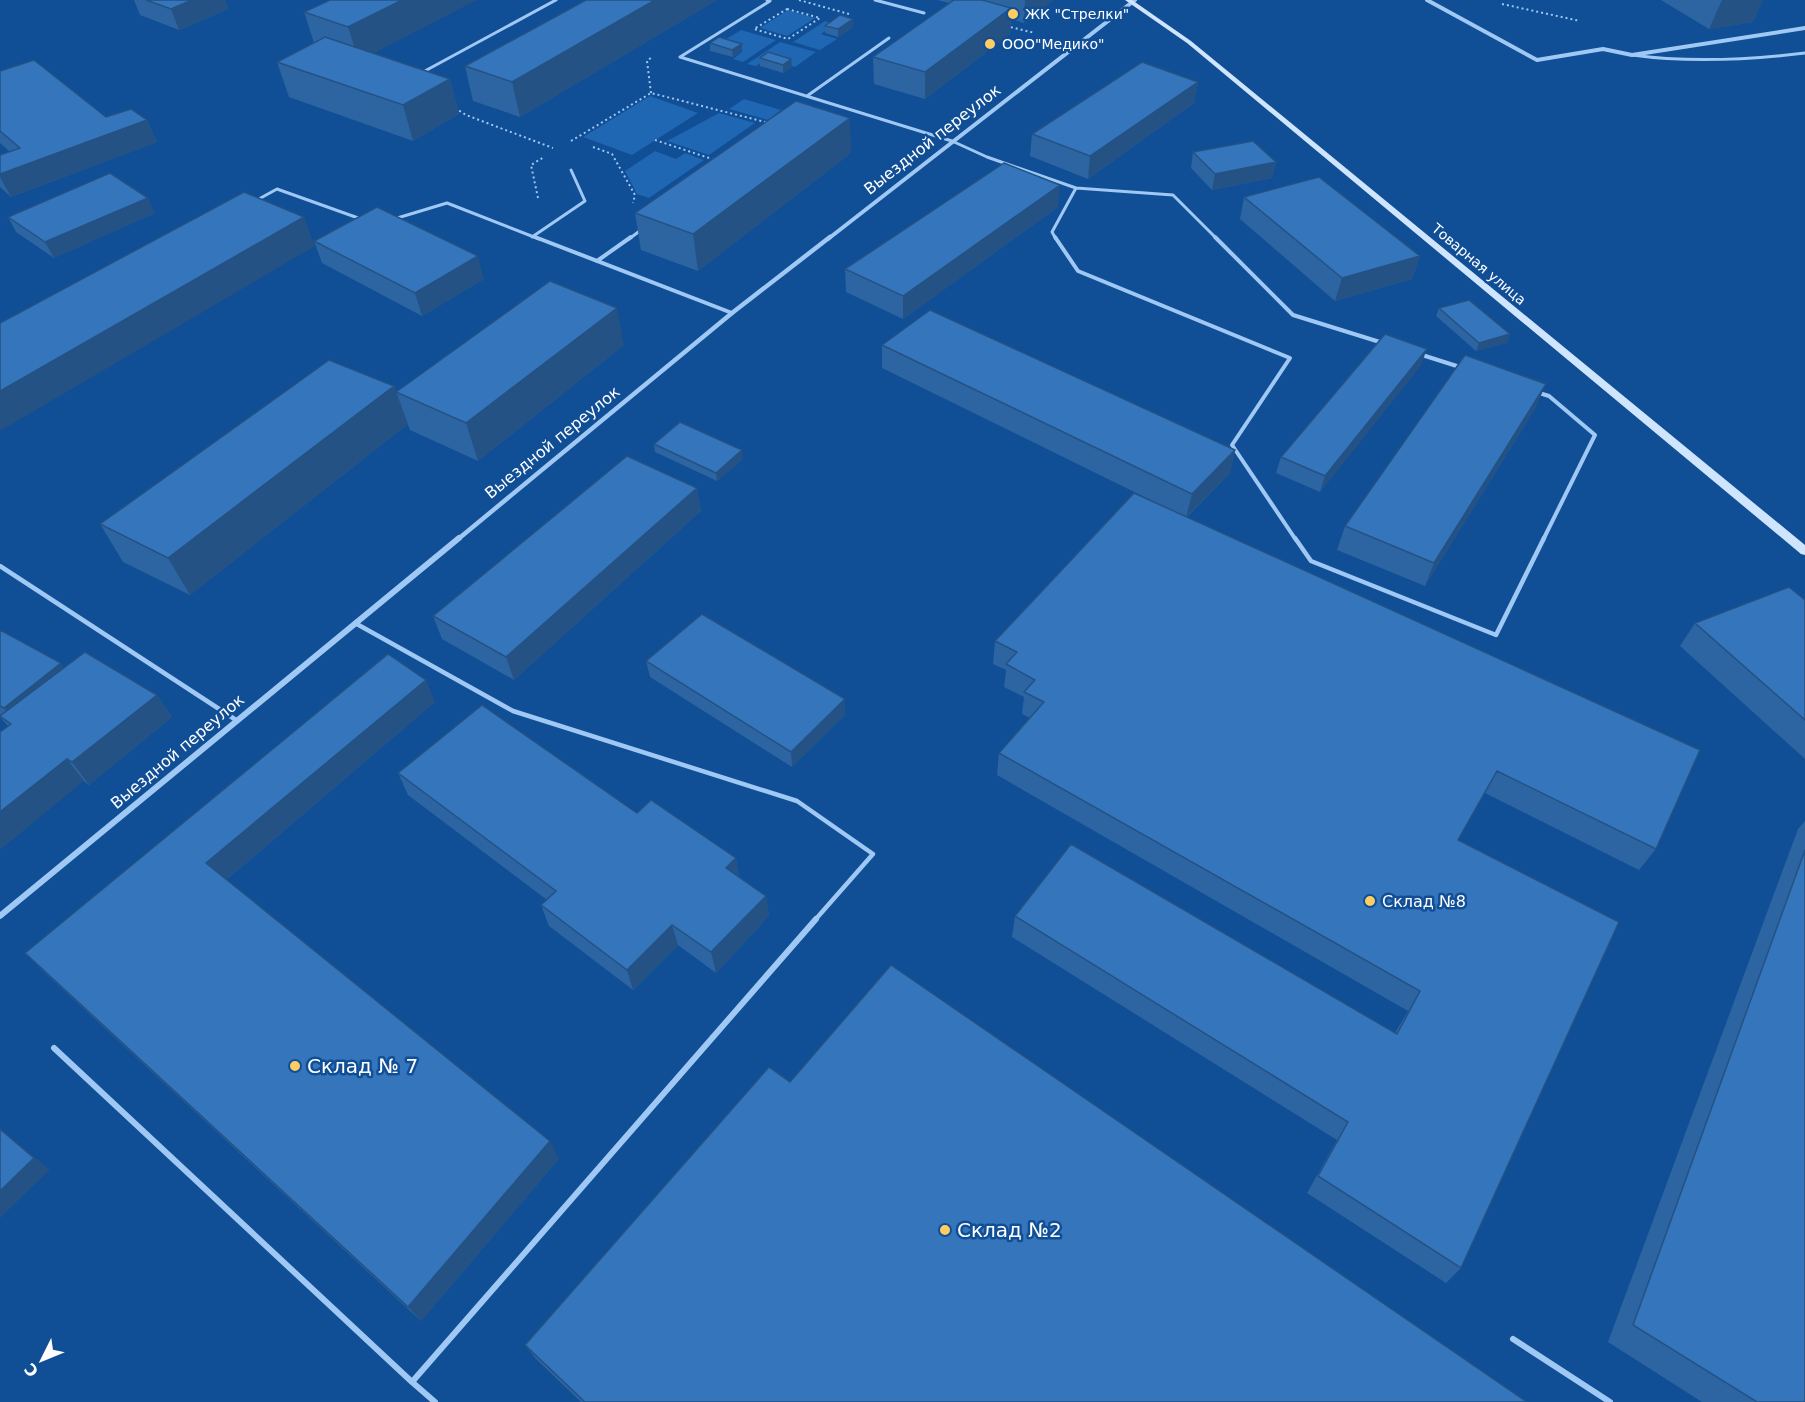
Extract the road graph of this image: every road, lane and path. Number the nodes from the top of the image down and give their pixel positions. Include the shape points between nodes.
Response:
1 (556, 0) edge
2 (767, 0) edge
3 (875, 0) edge
4 (1427, 0) edge
5 (1131, 1) edge
6 (924, 13) dead end
7 (1003, 25) edge
8 (1805, 28) edge
9 (1035, 33) dead end
10 (889, 38) dead end
11 (1805, 53) edge
12 (1632, 55) junction
13 (647, 61) edge
14 (420, 73) edge
15 (651, 93) junction
16 (807, 96) junction
17 (822, 101) junction
18 (447, 103) edge
19 (813, 107) edge
20 (763, 130) edge
21 (655, 140) dead end
22 (952, 141) junction
23 (564, 145) dead end
24 (592, 147) dead end
25 (531, 165) dead end
26 (709, 168) edge
27 (571, 170) dead end
28 (1076, 188) junction
29 (256, 200) edge
30 (633, 206) dead end
31 (366, 221) edge
32 (387, 222) edge
33 (644, 228) dead end
34 (532, 237) junction
35 (597, 261) junction
36 (732, 314) junction
37 (1394, 346) edge
38 (1416, 353) edge
39 (1471, 371) edge
40 (1527, 389) edge
41 (1805, 551) edge
42 (0, 566) edge
43 (354, 622) junction
44 (236, 720) junction
45 (0, 916) edge
46 (54, 1048) dead end
47 (1513, 1339) dead end
48 (412, 1382) junction
49 (435, 1402) edge
50 (1610, 1402) edge

1 - 14 lane
2 - 16 lane via 770,1 680,57
3 - 6 lane
4 - 12 street via 1537,60 1603,49
5 - 22 street, Выездной переулок
5 - 41 main road, Товарная улица via 1189,42
7 - 9 path
8 - 12 street
10 - 16 lane
11 - 12 lane via 1709,62
13 - 15 path
15 - 20 path via 772,123
15 - 23 path
16 - 17 lane
17 - 19 lane
17 - 22 lane
18 - 25 path via 466,115 557,150
21 - 26 path via 718,162
22 - 28 lane
22 - 36 street, Выездной переулок
24 - 30 path via 612,154 635,195
27 - 34 lane via 585,201
28 - 37 lane via 1173,195 1293,315
28 - 40 lane via 1052,232 1078,271 1290,358 1232,445 1311,561 1496,635 1595,435 1549,396
29 - 31 lane via 277,189
32 - 34 lane via 447,203
33 - 35 lane
34 - 35 lane
35 - 36 lane
36 - 43 street, Выездной переулок
38 - 39 lane
42 - 44 lane
43 - 44 street, Выездной переулок
43 - 48 lane via 513,711 797,801 873,854
44 - 45 street, Выездной переулок
46 - 48 lane
47 - 50 lane
48 - 49 lane

